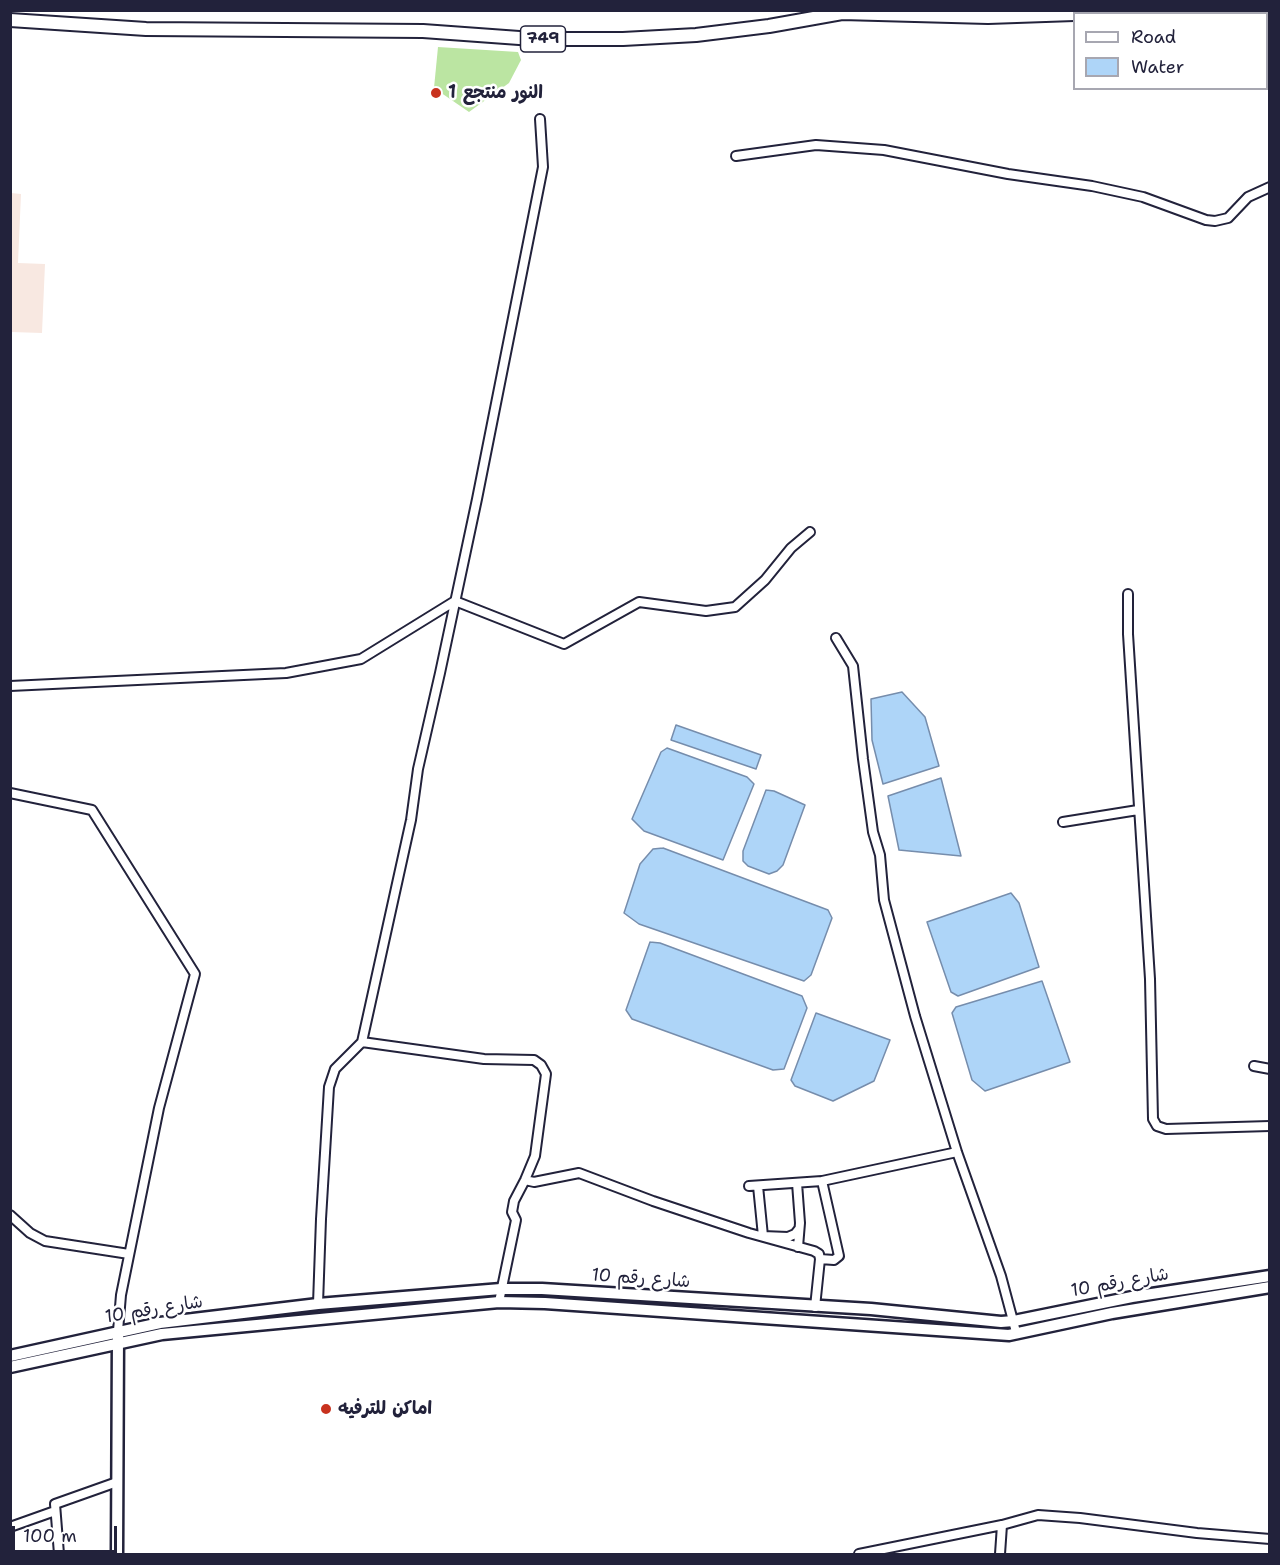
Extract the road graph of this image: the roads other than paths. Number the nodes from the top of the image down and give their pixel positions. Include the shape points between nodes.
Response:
1 (1073, 14) edge
2 (10, 20) edge
3 (540, 119) dead end
4 (736, 156) dead end
5 (1269, 187) edge
6 (810, 532) dead end
7 (1128, 594) dead end
8 (455, 601) junction
9 (836, 638) dead end
10 (10, 686) edge
11 (10, 793) edge
12 (1138, 810) junction
13 (1063, 822) dead end
14 (362, 1042) junction
15 (1254, 1066) dead end
16 (1269, 1069) edge
17 (1269, 1126) edge
18 (957, 1152) junction
19 (525, 1180) junction
20 (822, 1181) junction
21 (797, 1183) junction
22 (749, 1186) dead end
23 (758, 1186) junction
24 (10, 1215) edge
25 (800, 1229) junction
26 (763, 1236) junction
27 (798, 1247) junction
28 (129, 1254) junction
29 (820, 1259) junction
30 (1269, 1276) edge
31 (1269, 1287) edge
32 (501, 1289) junction
33 (499, 1302) junction
34 (318, 1304) junction
35 (815, 1307) junction
36 (1015, 1327) junction
37 (118, 1337) junction
38 (10, 1356) edge
39 (10, 1368) edge
40 (117, 1482) junction
41 (56, 1512) junction
42 (1002, 1526) junction
43 (10, 1527) edge
44 (1269, 1539) edge
45 (59, 1554) edge
46 (117, 1554) edge
47 (859, 1554) edge
48 (1000, 1554) edge

1 - 2 main road, 749 via 842,13 696,35 622,39 533,39 423,31 146,29
3 - 8 street via 543,167
4 - 5 street via 816,145 884,150 1092,186 1143,197 1215,221 1228,218 1248,197
6 - 8 street via 735,607 706,611 639,602 564,644
7 - 12 street
8 - 10 street via 361,659 286,673
8 - 14 street
9 - 18 street via 853,666 884,900
11 - 28 street via 92,810 195,974 159,1108
12 - 13 street
12 - 17 street via 1150,979 1154,1122 1166,1129
14 - 19 street via 484,1059 534,1060 541,1065 546,1074 535,1156
14 - 34 street via 335,1069 329,1087
15 - 16 street
18 - 20 street
18 - 36 street
19 - 26 street via 534,1182 579,1173
19 - 32 street via 514,1201 512,1212 516,1220
20 - 21 street
20 - 29 street via 839,1256 834,1260
21 - 23 street
21 - 25 street
22 - 23 street
23 - 26 street
24 - 28 street via 45,1241
25 - 26 street via 788,1237
25 - 27 street
26 - 27 street
27 - 29 street via 817,1253
28 - 37 street
29 - 35 street
30 - 36 main road, شارع رقم 10 via 1086,1305
31 - 36 main road, شارع رقم 10
32 - 33 street
32 - 34 main road, شارع رقم 10
32 - 35 main road, شارع رقم 10 via 542,1288
33 - 36 main road, شارع رقم 10 via 1009,1335
33 - 37 main road, شارع رقم 10
34 - 37 main road, شارع رقم 10 via 160,1323
35 - 36 main road, شارع رقم 10 via 1001,1322
37 - 38 main road, شارع رقم 10
37 - 39 main road, شارع رقم 10
37 - 40 main road
40 - 41 street via 55,1504
40 - 46 main road
41 - 43 street
41 - 45 street
42 - 44 street via 1038,1515
42 - 47 street
42 - 48 street

